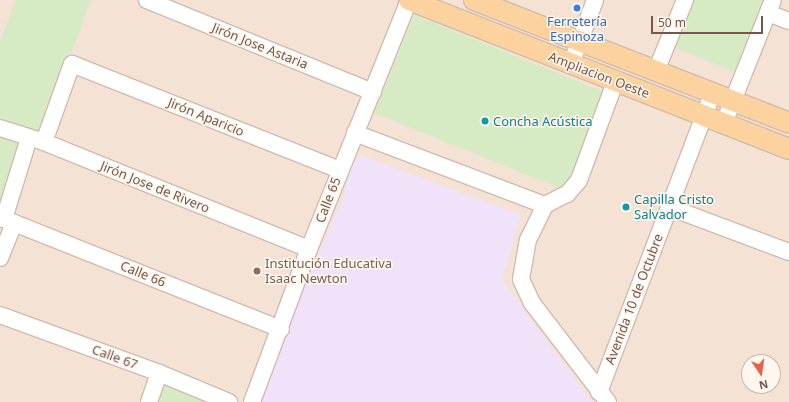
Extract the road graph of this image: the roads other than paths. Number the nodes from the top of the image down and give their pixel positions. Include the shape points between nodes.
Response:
1 (147, 0) edge
2 (409, 0) edge
3 (474, 0) edge
4 (595, 0) edge
5 (685, 0) edge
6 (498, 4) edge
7 (770, 6) edge
8 (789, 21) edge
9 (579, 40) junction
10 (571, 64) junction
11 (656, 72) junction
12 (615, 82) junction
13 (373, 92) junction
14 (712, 94) junction
15 (732, 101) junction
16 (704, 116) junction
17 (724, 123) junction
18 (789, 123) edge
19 (0, 128) edge
20 (355, 133) junction
21 (36, 140) junction
22 (789, 149) edge
23 (340, 170) junction
24 (545, 205) junction
25 (669, 207) junction
26 (9, 221) junction
27 (309, 249) junction
28 (789, 252) edge
29 (0, 258) edge
30 (0, 315) edge
31 (281, 329) junction
32 (159, 373) junction
33 (603, 397) edge
34 (149, 402) edge
35 (229, 402) edge
36 (252, 402) edge

1 - 13 street, Jirón Jose Astaria
2 - 10 main road, Ampliacion Oeste
2 - 13 street, Calle 65
3 - 6 main road, Ampliacion Oeste
4 - 9 street
5 - 11 street
6 - 9 main road, Ampliacion Oeste
7 - 8 street
7 - 15 street
9 - 10 street
9 - 11 main road, Ampliacion Oeste
10 - 12 main road, Ampliacion Oeste
11 - 14 main road, Ampliacion Oeste
12 - 16 main road, Ampliacion Oeste
12 - 24 street via 579,180 567,194
13 - 20 street, Calle 65
14 - 15 main road, Ampliacion Oeste
14 - 16 street, Avenida 10 de Octubre
15 - 17 street
15 - 18 main road, Ampliacion Oeste
16 - 17 main road, Ampliacion Oeste
16 - 25 street, Avenida 10 de Octubre
17 - 22 main road, Ampliacion Oeste
19 - 21 street, Jirón Jose de Rivero
20 - 23 street, Calle 65
20 - 24 street
21 - 23 street, Jirón Aparicio via 72,64
21 - 26 street
21 - 27 street, Jirón Jose de Rivero
23 - 27 street, Calle 65
24 - 33 street via 528,240 521,279 532,302
25 - 28 street
25 - 33 street, Avenida 10 de Octubre
26 - 29 street
26 - 31 street, Calle 66
27 - 31 street, Calle 65
30 - 32 street, Calle 67
31 - 36 street, Calle 65
32 - 34 street
32 - 35 street, Calle 67

